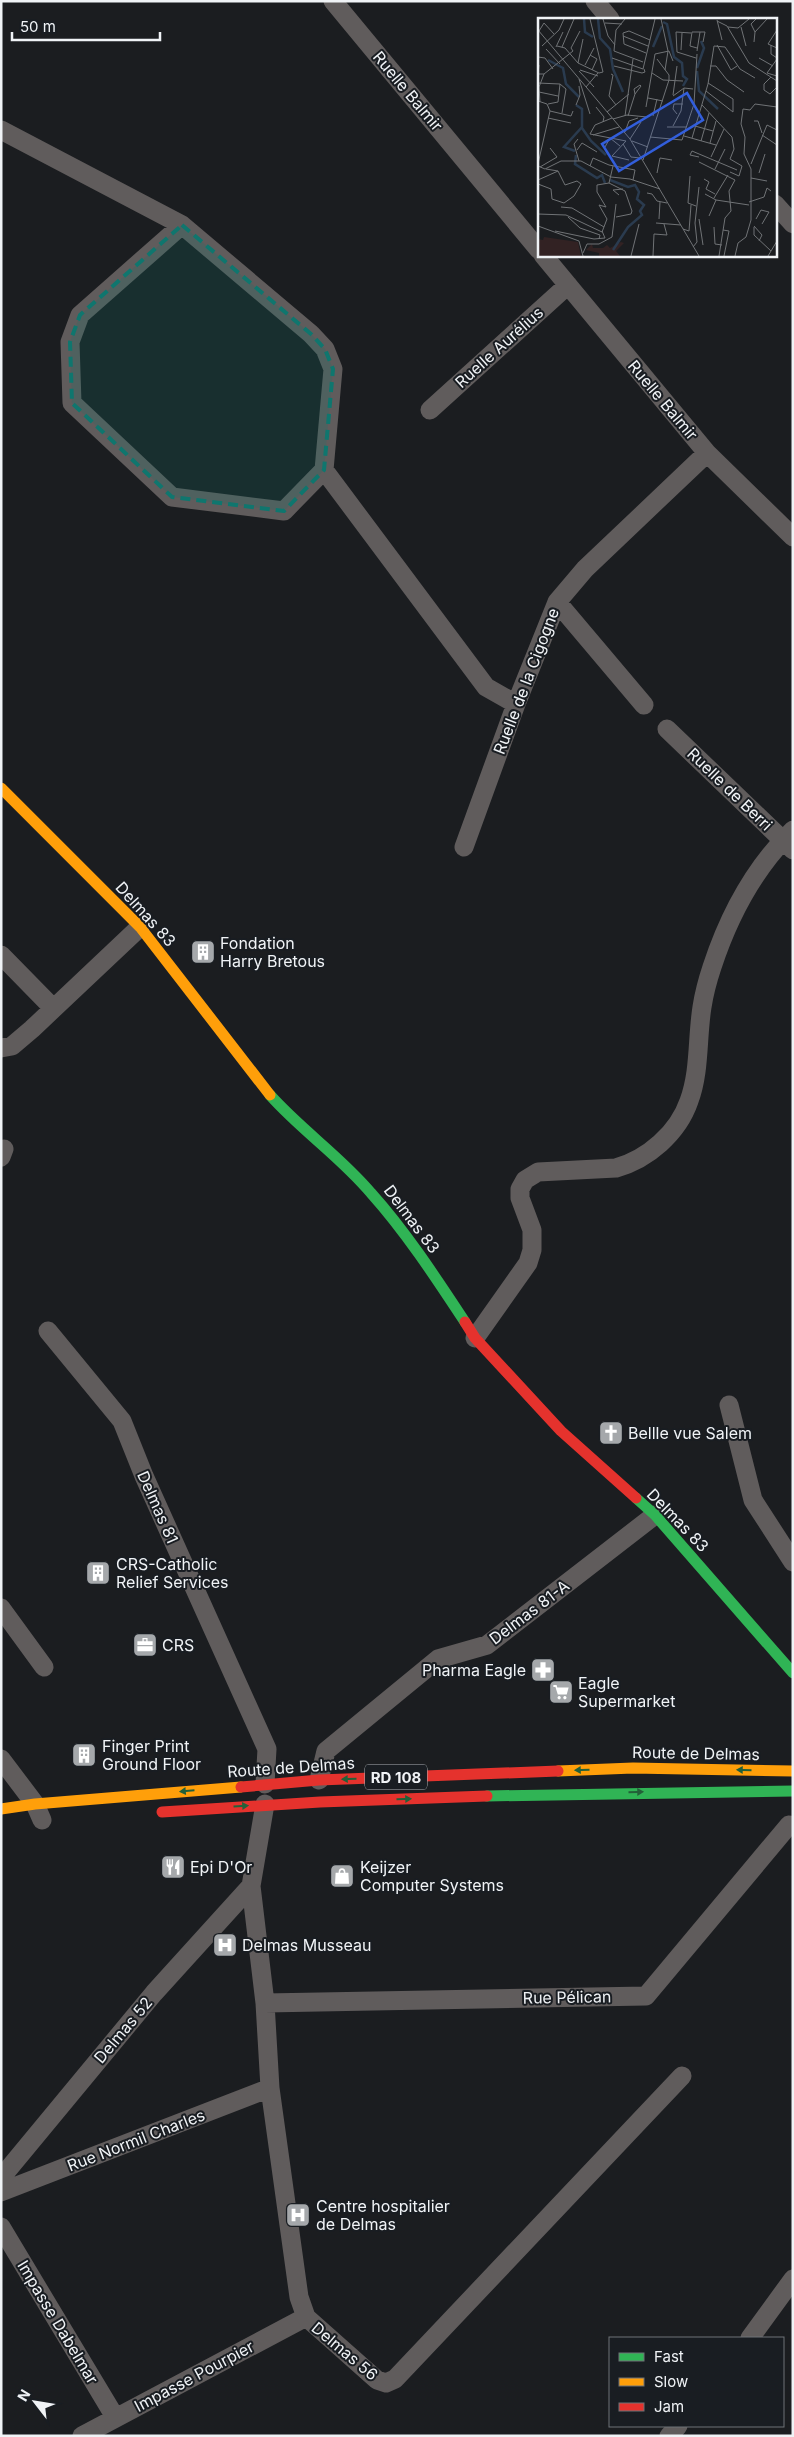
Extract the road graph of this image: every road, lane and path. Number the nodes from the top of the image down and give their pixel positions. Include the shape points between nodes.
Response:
1 (334, 1) edge
2 (595, 1) edge
3 (609, 18) edge
4 (1, 130) edge
5 (776, 205) edge
6 (793, 224) edge
7 (182, 225) junction
8 (538, 249) edge
9 (544, 256) edge
10 (568, 285) junction
11 (430, 410) dead end
12 (707, 453) junction
13 (324, 470) junction
14 (793, 537) edge
15 (557, 602) junction
16 (516, 704) junction
17 (644, 705) dead end
18 (667, 729) dead end
19 (1, 788) edge
20 (790, 840) edge
21 (464, 847) dead end
22 (140, 927) junction
23 (1, 956) edge
24 (53, 1008) junction
25 (1, 1048) edge
26 (48, 1331) dead end
27 (475, 1338) junction
28 (729, 1405) dead end
29 (655, 1515) junction
30 (793, 1562) edge
31 (1, 1608) edge
32 (44, 1667) dead end
33 (793, 1673) edge
34 (1, 1758) edge
35 (793, 1771) edge
36 (319, 1780) junction
37 (265, 1784) junction
38 (793, 1791) edge
39 (264, 1804) junction
40 (1, 1809) edge
41 (149, 1813) dead end
42 (41, 1817) junction
43 (792, 1826) edge
44 (251, 1886) junction
45 (265, 2004) junction
46 (682, 2076) dead end
47 (270, 2088) junction
48 (1, 2178) edge
49 (1, 2192) edge
50 (1, 2227) edge
51 (793, 2279) edge
52 (306, 2318) junction
53 (751, 2337) edge
54 (115, 2417) junction
55 (82, 2436) edge

1 - 8 street, Ruelle Balmir
2 - 3 street
4 - 7 street
5 - 6 street
7 - 13 street via 325,349 334,369
7 - 13 street via 80,315 70,342 72,403 172,497 284,511
9 - 10 street, Ruelle Balmir
10 - 11 street, Ruelle Aurélius
10 - 12 street, Ruelle Balmir
12 - 14 street, Ruelle Balmir
12 - 15 street, Ruelle de la Cigogne via 585,569
13 - 16 street via 486,686
15 - 16 street, Ruelle de la Cigogne
15 - 17 street
16 - 21 street, Ruelle de la Cigogne
18 - 20 street, Ruelle de Berri
19 - 22 main road, Delmas 83
20 - 27 street via 760,866 746,889 712,966 702,1006 690,1101 677,1125 649,1152 616,1168 538,1172 525,1180 520,1188 520,1198 532,1230 528,1263
22 - 24 street
22 - 27 main road, Delmas 83 via 286,1113 371,1192 428,1267
23 - 24 street
24 - 25 street via 12,1046
26 - 37 street, Delmas 81 via 122,1421 267,1749
27 - 29 main road, Delmas 83 via 561,1431
28 - 30 street via 754,1500
29 - 33 main road, Delmas 83
29 - 36 street, Delmas 81-A via 487,1646 438,1660 326,1750
31 - 32 street
34 - 42 street
35 -> 36 main road, Route de Delmas / RD 108 via 632,1768
36 - 37 main road, Route de Delmas / RD 108
37 -> 42 main road, Route de Delmas / RD 108
39 -> 38 main road, RD 108 via 633,1792
41 -> 39 main road, RD 108
39 - 44 street, Delmas 56
40 - 42 main road, Route de Delmas / RD 108
43 - 45 street, Rue Pélican via 646,1996
44 - 45 street, Delmas 56
44 - 48 street, Delmas 52 via 154,1993
45 - 47 street, Delmas 56
46 - 52 street, Delmas 56 via 395,2380 386,2383 377,2380
47 - 49 street, Rue Normil Charles
47 - 52 street, Delmas 56 via 299,2298
50 - 54 street, Impasse Dabelmar
51 - 53 street
52 - 54 street, Impasse Pourpier
54 - 55 street, Impasse Pourpier

